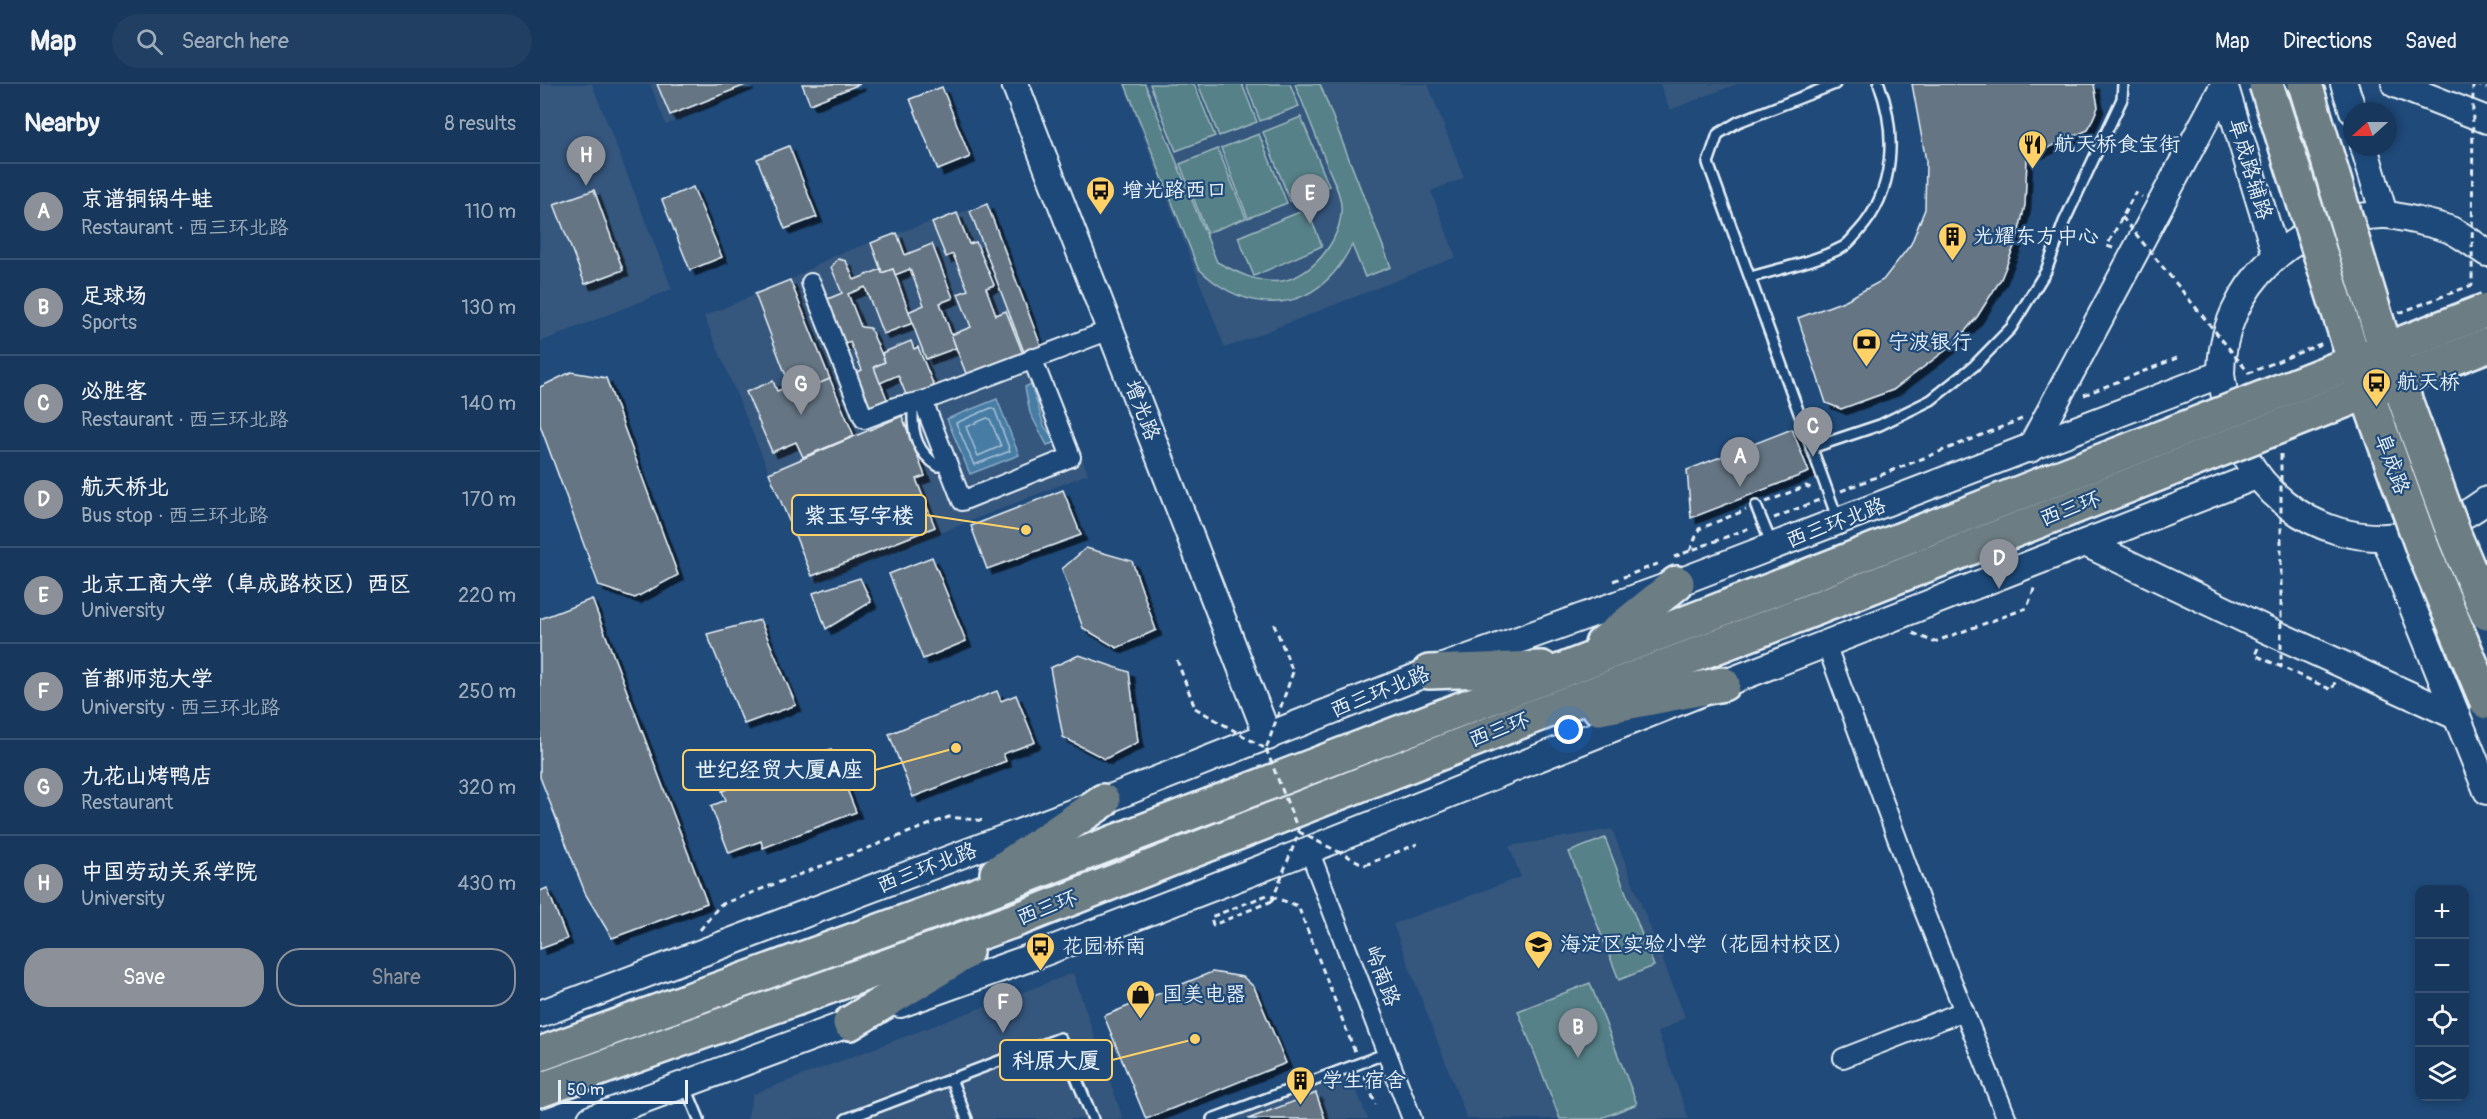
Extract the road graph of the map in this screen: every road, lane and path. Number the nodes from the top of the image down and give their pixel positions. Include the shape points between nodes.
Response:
1 (1015, 84) edge
2 (1834, 84) edge
3 (1879, 84) edge
4 (2123, 84) edge
5 (2266, 84) edge
6 (2305, 84) edge
7 (2344, 84) edge
8 (2395, 84) edge
9 (2474, 84) edge
10 (2224, 85) edge
11 (2487, 88) edge
12 (2349, 102) edge
13 (2487, 120) edge
14 (2367, 156) edge
15 (2135, 193) dead end
16 (2384, 214) junction
17 (2122, 217) junction
18 (2107, 246) dead end
19 (2487, 253) edge
20 (2276, 255) junction
21 (1751, 277) junction
22 (811, 282) dead end
23 (2487, 310) edge
24 (2392, 316) dead end
25 (1110, 330) junction
26 (2325, 342) dead end
27 (2487, 345) edge
28 (1032, 358) junction
29 (2177, 358) dead end
30 (2222, 374) junction
31 (923, 401) junction
32 (2052, 408) junction
33 (1810, 448) junction
34 (2030, 449) junction
35 (2291, 450) dead end
36 (2256, 476) junction
37 (1828, 496) junction
38 (2487, 500) edge
39 (1756, 506) dead end
40 (1762, 522) junction
41 (1839, 522) junction
42 (2385, 538) junction
43 (2085, 543) junction
44 (1773, 547) junction
45 (2045, 559) junction
46 (1677, 583) junction
47 (1603, 585) dead end
48 (2487, 613) edge
49 (1887, 620) junction
50 (1274, 624) dead end
51 (2447, 625) dead end
52 (1826, 644) junction
53 (2255, 655) dead end
54 (1177, 660) dead end
55 (1573, 665) junction
56 (2281, 668) junction
57 (1429, 672) junction
58 (1723, 684) junction
59 (2332, 690) dead end
60 (2485, 707) edge
61 (2456, 716) junction
62 (1514, 723) junction
63 (1267, 743) junction
64 (2487, 791) edge
65 (1103, 801) junction
66 (992, 822) dead end
67 (1304, 841) junction
68 (1417, 844) dead end
69 (945, 907) junction
70 (1024, 917) junction
71 (674, 963) junction
72 (1964, 1011) junction
73 (540, 1014) edge
74 (850, 1023) junction
75 (1387, 1053) junction
76 (540, 1054) edge
77 (1843, 1058) dead end
78 (1359, 1063) junction
79 (951, 1079) junction
80 (685, 1084) junction
81 (540, 1090) edge
82 (1376, 1105) dead end
83 (591, 1119) edge
84 (699, 1119) edge
85 (846, 1119) edge
86 (967, 1119) edge
87 (1092, 1119) edge
88 (1212, 1119) edge
89 (1412, 1119) edge
90 (2007, 1119) edge

1 - 25 street, 增光路
2 - 21 lane via 1738,122 1718,134 1708,163
3 - 21 lane via 1890,133 1888,178 1871,218 1845,246
4 - 33 lane via 2122,99 2064,222 2046,271 2011,328 1974,366 1931,400 1880,425
5 - 60 highway, 阜成路, bridge via 2357,366
6 - 48 highway, 阜成路, bridge via 2380,331
7 - 12 street
8 - 13 street
9 - 11 path
9 - 24 path, bridge via 2472,285
10 - 20 street, 阜成路辅路
10 - 32 street
14 - 16 street
15 - 17 path
16 - 19 street via 2451,229
16 - 20 street via 2342,219 2307,233
17 - 18 path
17 - 26 path, bridge via 2249,373
20 - 30 street via 2239,303 2226,336
21 - 33 lane
22 - 31 street via 864,419
23 - 55 highway, 西三环, bridge
25 - 28 street
25 - 63 street, 增光路
27 - 62 highway, 西三环, bridge
28 - 31 street
28 - 31 street via 1071,457 962,501
29 - 32 path
30 - 34 street, 西三环北路
30 - 36 street via 2231,431
32 - 34 street
32 - 37 path
33 - 37 lane
34 - 41 street, 西三环北路
35 - 56 path, bridge via 2280,454
36 - 42 street via 2285,504 2320,525 2357,536
36 - 43 street
37 - 40 path
37 - 41 lane
38 - 42 street via 2445,526
39 - 40 lane
40 - 44 lane
40 - 47 path
41 - 44 street, 西三环北路
42 - 61 street via 2427,633
43 - 45 street
43 - 61 street
44 - 46 street, 西三环北路
45 - 49 street
45 - 49 path via 2027,608 1934,642
46 - 55 highway
46 - 57 street, 西三环北路
49 - 52 street
50 - 63 path, bridge via 1293,672
51 - 60 lane
52 - 58 street
52 - 72 street
53 - 56 path
54 - 63 path, bridge via 1195,708
55 - 57 highway
55 - 69 highway, 西三环
56 - 59 path
57 - 63 street, 西三环北路
58 - 62 highway
58 - 67 street
61 - 64 street
62 - 70 highway, 西三环
63 - 65 street, 西三环北路
63 - 67 path, bridge
65 - 69 highway
65 - 71 street, 西三环北路
66 - 71 path via 949,817 720,905
67 - 68 path, bridge via 1365,865
67 - 74 street via 1032,957
67 - 75 street, 岭南路
67 - 78 path, bridge via 1272,901 1213,925 1211,917 1267,895 1298,906
69 - 76 highway, 西三环
70 - 74 highway
70 - 81 highway, 西三环
71 - 73 street, 西三环北路
72 - 77 street
72 - 90 street
74 - 80 street
75 - 78 lane
75 - 89 street, 岭南路
78 - 82 path
78 - 88 lane
79 - 85 lane
79 - 86 lane
79 - 87 lane via 1060,1038
80 - 83 street
80 - 84 lane

